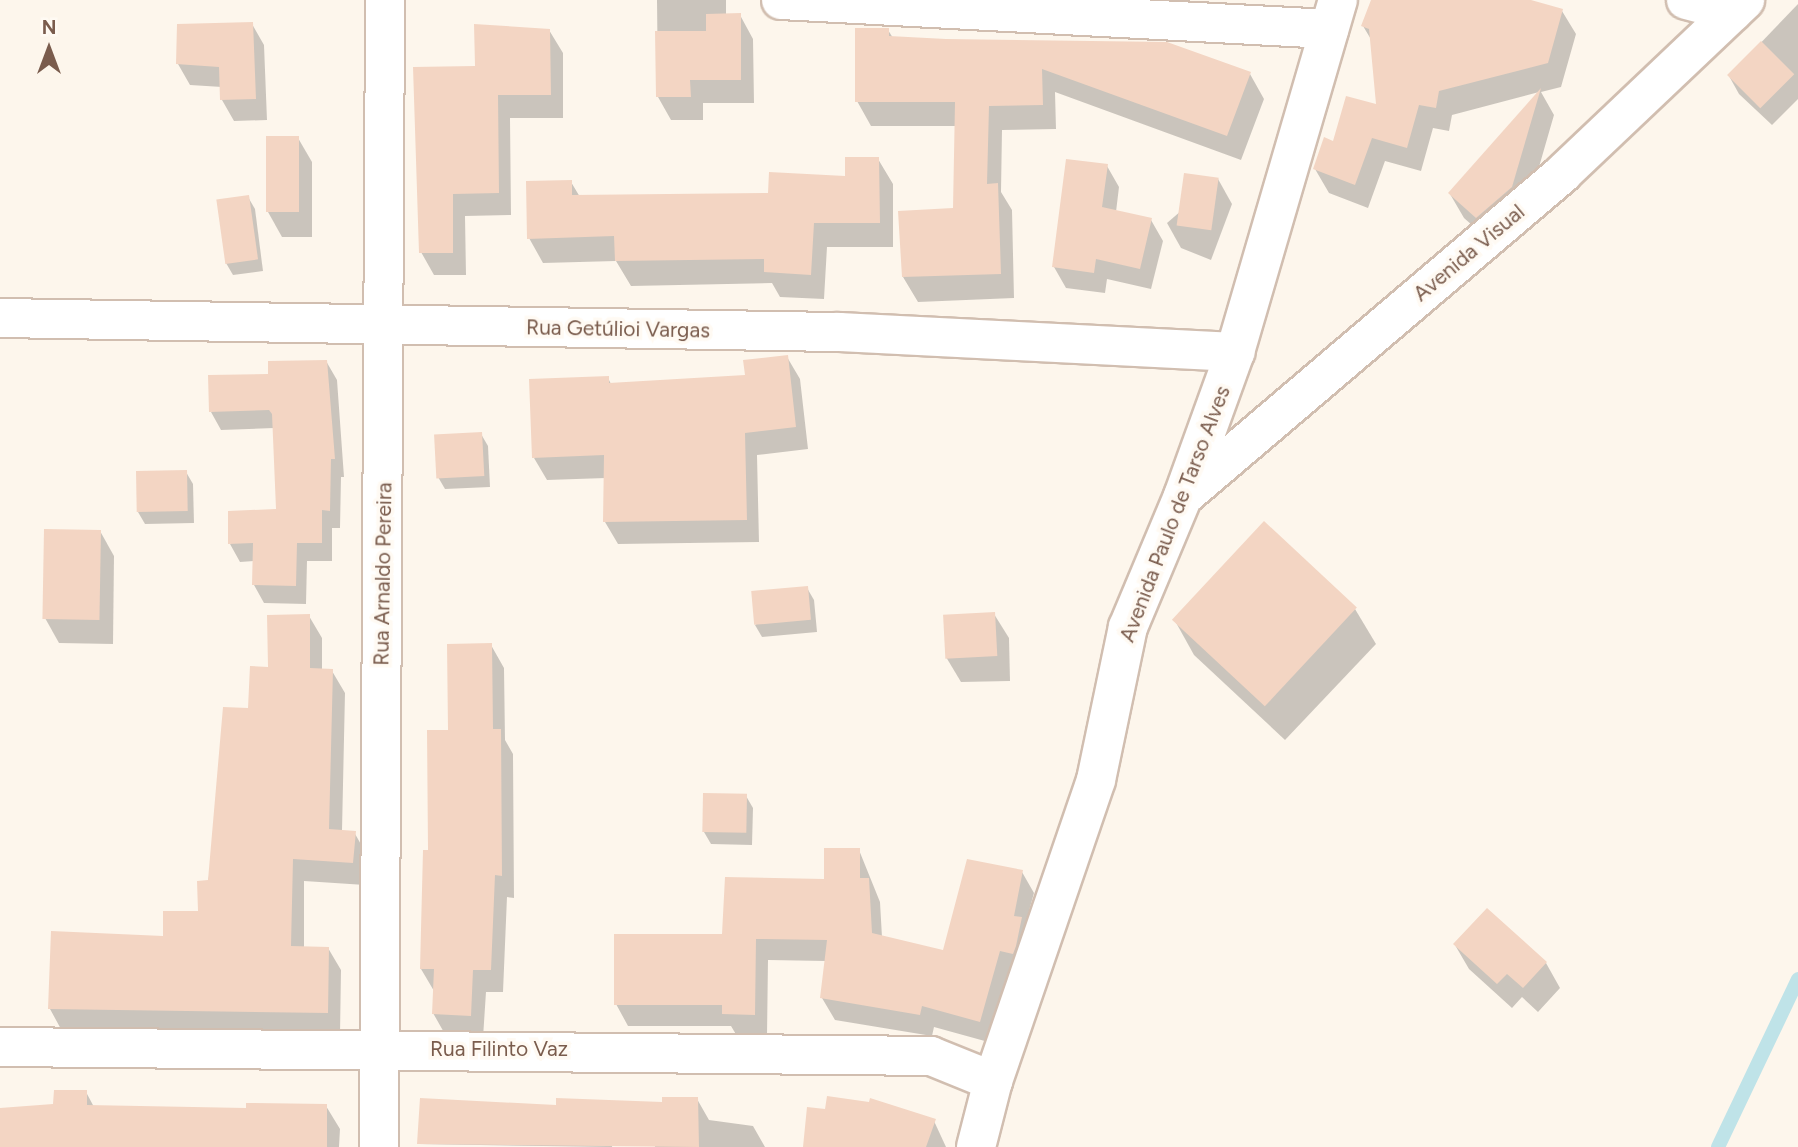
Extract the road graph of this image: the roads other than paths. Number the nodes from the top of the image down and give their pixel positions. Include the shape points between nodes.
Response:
1 (385, 0) edge
2 (781, 0) edge
3 (1686, 0) edge
4 (1738, 6) edge
5 (1333, 14) edge
6 (0, 318) edge
7 (386, 326) junction
8 (1236, 352) junction
9 (1183, 496) junction
10 (0, 1047) edge
11 (378, 1048) junction
12 (993, 1082) junction
13 (379, 1147) edge
14 (976, 1147) edge

1 - 7 street, Rua Arnaldo Pereira
2 - 5 street
3 - 4 street
4 - 9 street, Avenida Visual via 1563,173
5 - 8 street, Avenida Paulo de Tarso Alves
6 - 7 street, Rua Getúlioi Vargas
7 - 8 street, Rua Getúlioi Vargas via 839,332
7 - 11 street, Rua Arnaldo Pereira
8 - 9 street, Avenida Paulo de Tarso Alves
9 - 12 street, Avenida Paulo de Tarso Alves via 1128,626 1096,780
10 - 11 street, Rua Filinto Vaz
11 - 12 street, Rua Filinto Vaz via 931,1056
11 - 13 street, Rua Arnaldo Pereira
12 - 14 street, Avenida Paulo de Tarso Alves

